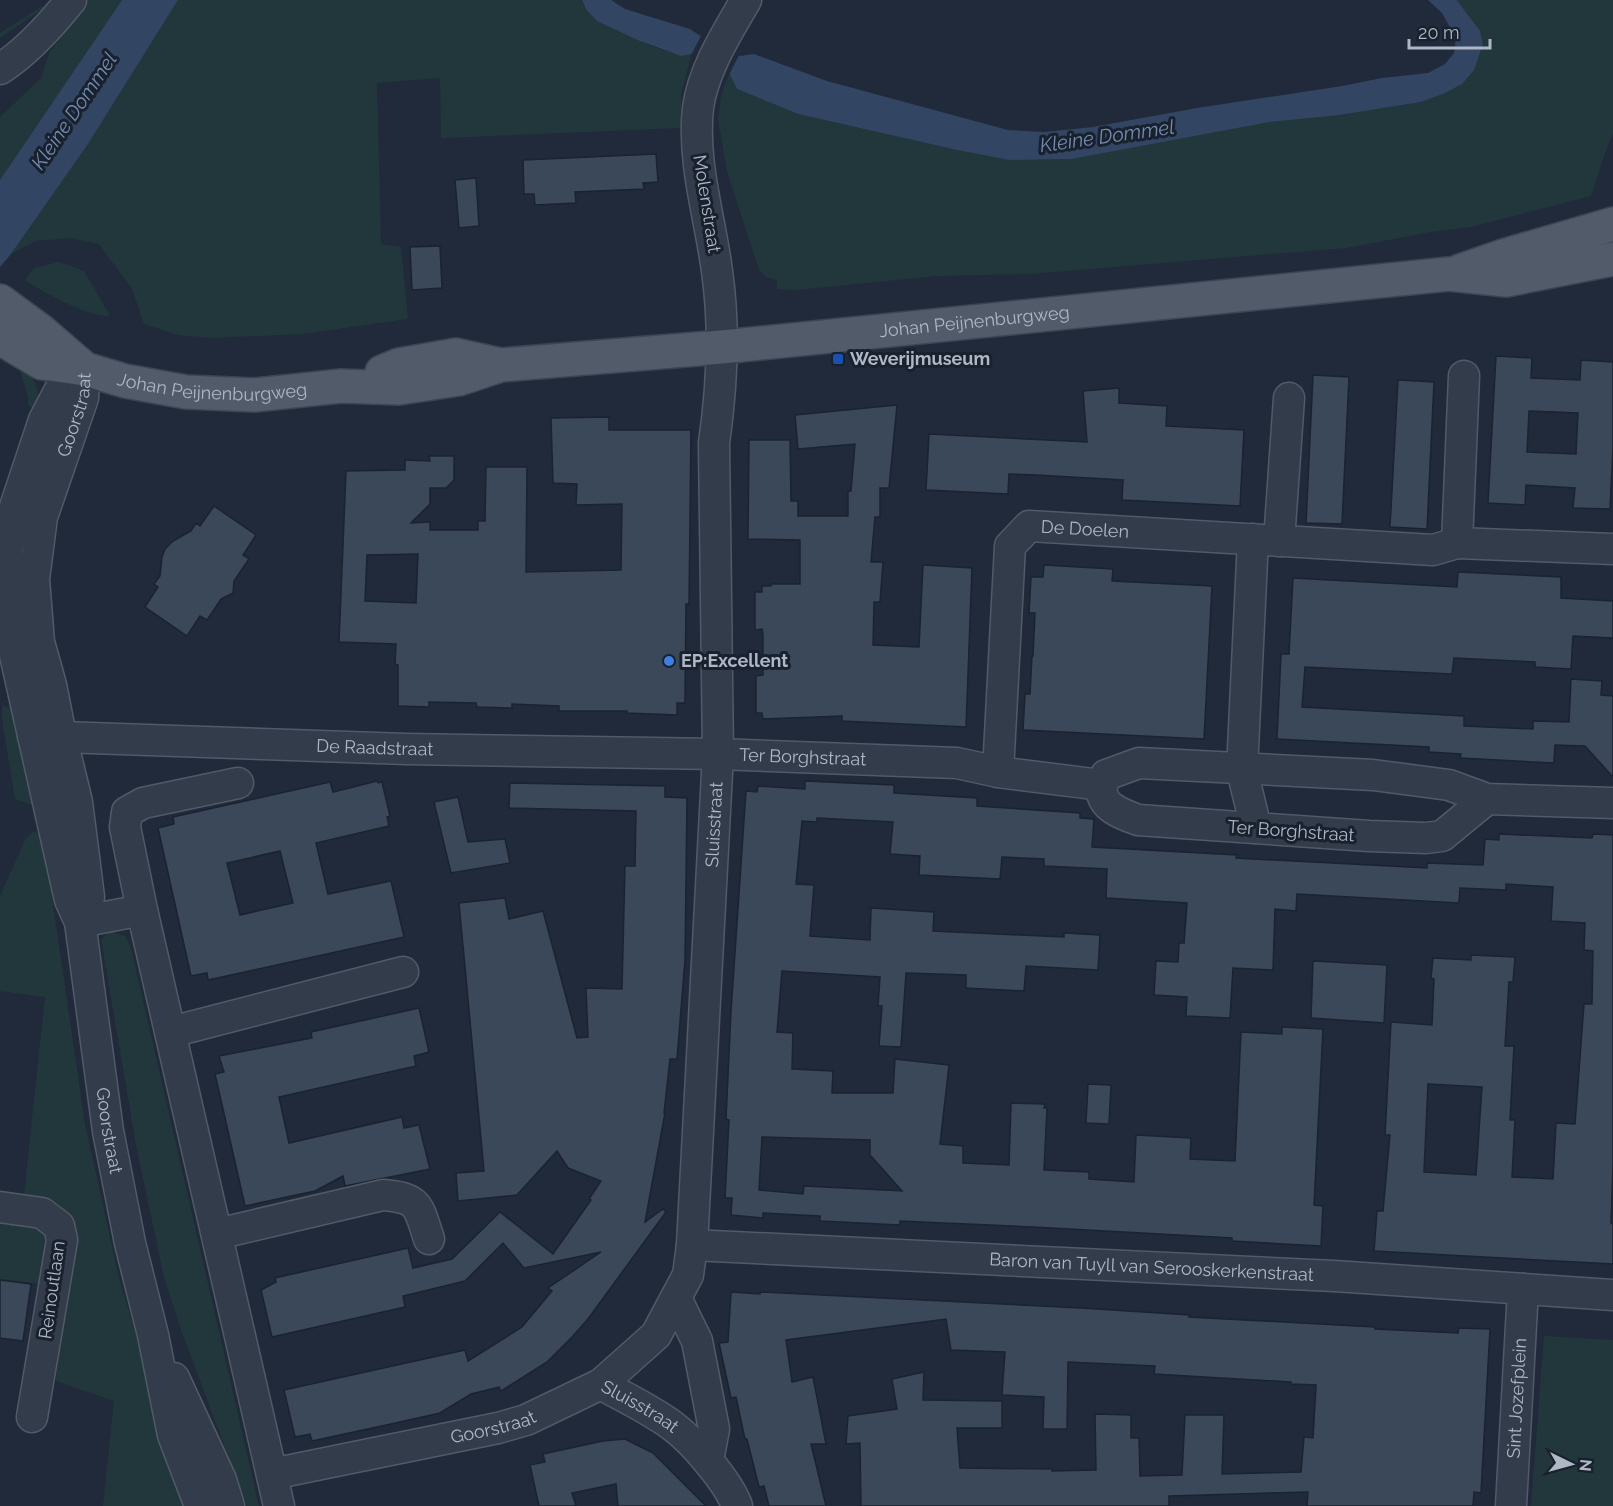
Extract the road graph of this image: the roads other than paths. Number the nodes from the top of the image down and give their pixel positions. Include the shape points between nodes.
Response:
1 (71, 0) edge
2 (746, 0) edge
3 (0, 69) edge
4 (1613, 224) edge
5 (1613, 259) edge
6 (1449, 274) junction
7 (3, 316) edge
8 (722, 346) junction
9 (86, 369) junction
10 (1464, 376) dead end
11 (1289, 398) dead end
12 (1266, 540) junction
13 (1457, 543) junction
14 (1613, 549) edge
15 (47, 736) junction
16 (718, 754) junction
17 (1242, 770) junction
18 (998, 772) junction
19 (238, 783) dead end
20 (1101, 785) junction
21 (1487, 799) junction
22 (1613, 803) edge
23 (1256, 828) junction
24 (142, 910) junction
25 (80, 922) junction
26 (403, 972) dead end
27 (171, 1032) junction
28 (0, 1207) edge
29 (216, 1234) junction
30 (429, 1239) dead end
31 (692, 1245) junction
32 (1523, 1289) junction
33 (1613, 1295) edge
34 (676, 1298) junction
35 (153, 1335) junction
36 (602, 1384) junction
37 (32, 1417) dead end
38 (708, 1461) junction
39 (272, 1474) junction
40 (200, 1506) edge
41 (229, 1506) edge
42 (279, 1506) edge
43 (738, 1506) edge
44 (1511, 1506) edge

1 - 3 street via 55,21
2 - 8 street, Molenstraat via 708,72 698,107 700,177 718,272
4 - 6 main road, Johan Peijnenburgweg
5 - 6 main road, Johan Peijnenburgweg via 1506,280
6 - 8 main road, Johan Peijnenburgweg
7 - 9 main road, Johan Peijnenburgweg via 42,363
8 - 9 main road, Johan Peijnenburgweg via 501,365 456,355 399,366 341,386 254,395 186,392
8 - 16 street, Sluisstraat via 714,443
9 - 15 street, Goorstraat via 83,398 42,517 34,579 39,642 51,685
10 - 13 street
11 - 12 street
12 - 13 street, De Doelen via 1433,550
12 - 17 street
12 - 18 street, De Doelen via 1029,526 1010,546
13 - 14 street, De Doelen
15 - 16 street, De Raadstraat via 406,749
15 - 25 street, Goorstraat via 77,802 89,897
16 - 18 street, Ter Borghstraat via 957,763
16 - 31 street, Sluisstraat
17 - 20 street via 1139,763 1106,775
17 - 21 street via 1373,775 1449,785
17 - 23 street
18 - 20 street, Ter Borghstraat
19 - 24 street via 143,803 127,812 125,827
20 - 23 street, Ter Borghstraat via 1104,800 1116,812 1138,820
21 - 22 street
21 - 23 street, Ter Borghstraat via 1442,836 1370,836
24 - 25 street
24 - 27 street
25 - 35 street, Goorstraat via 108,1131
26 - 27 street
27 - 29 street
28 - 37 street, Reinoutlaan via 42,1213 59,1226 62,1240
29 - 30 street via 383,1195 405,1197 418,1206
29 - 39 street
31 - 32 street, Baron van Tuyll van Serooskerkenstraat
31 - 34 street, Sluisstraat via 688,1275
32 - 33 street, Baron van Tuyll van Serooskerkenstraat
32 - 44 street, Sint Jozefplein
34 - 36 street, Sluisstraat via 656,1335
34 - 38 street, Sluisstraat via 697,1341 714,1429
35 - 40 street, Goorstraat via 173,1435
35 - 41 street, Goorstraat via 221,1480
36 - 38 street, Sluisstraat via 675,1427
36 - 39 street, Goorstraat via 526,1420 498,1428
38 - 43 street, Sluisstraat via 732,1491
39 - 42 street

